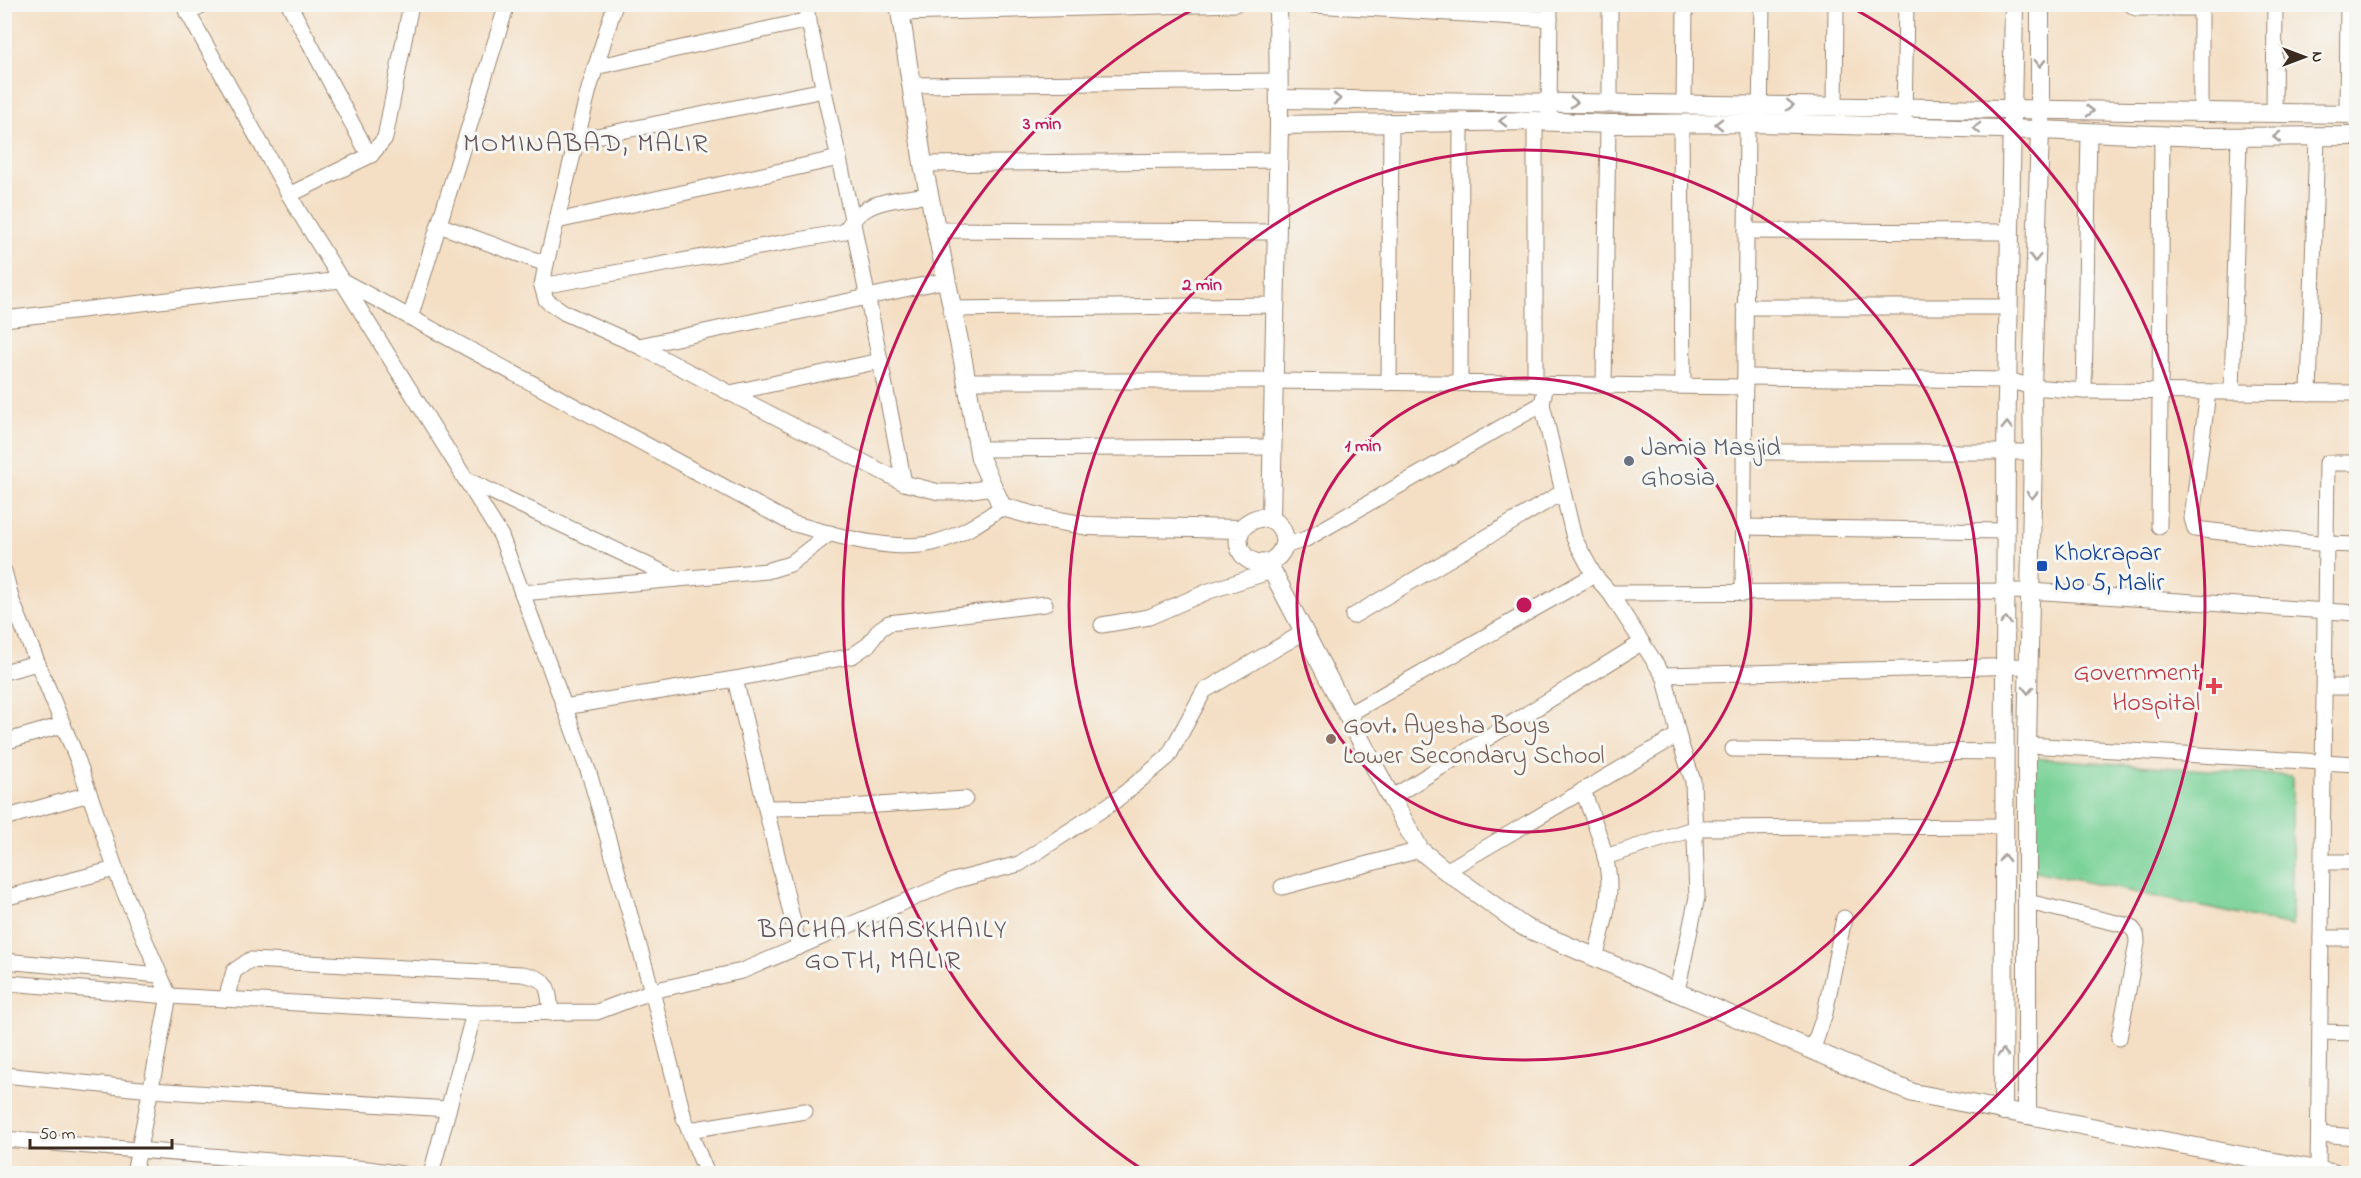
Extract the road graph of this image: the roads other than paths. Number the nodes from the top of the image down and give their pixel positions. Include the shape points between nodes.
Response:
1 (204, 4) edge
2 (289, 4) edge
3 (411, 4) edge
4 (507, 4) edge
5 (615, 4) edge
6 (1235, 4) edge
7 (1278, 4) edge
8 (1298, 4) edge
9 (1610, 4) edge
10 (1685, 4) edge
11 (1762, 4) edge
12 (1836, 4) edge
13 (1906, 4) edge
14 (2014, 4) edge
15 (2040, 4) edge
16 (2130, 4) edge
17 (2276, 4) edge
18 (2348, 4) edge
19 (1123, 6) edge
20 (2201, 6) edge
21 (185, 9) edge
22 (899, 9) edge
23 (807, 12) edge
24 (1550, 12) edge
25 (596, 68) junction
26 (911, 85) junction
27 (824, 90) junction
28 (1279, 90) junction
29 (1549, 101) junction
30 (1610, 102) junction
31 (1761, 104) junction
32 (1684, 105) junction
33 (1835, 105) junction
34 (2012, 110) junction
35 (2040, 111) junction
36 (2201, 111) junction
37 (2274, 113) junction
38 (2352, 113) edge
39 (1904, 117) junction
40 (1542, 121) junction
41 (1391, 122) junction
42 (1461, 122) junction
43 (1608, 124) junction
44 (1681, 124) junction
45 (1753, 124) junction
46 (1279, 125) junction
47 (2012, 129) junction
48 (2040, 129) junction
49 (2089, 133) junction
50 (2162, 136) junction
51 (2356, 136) edge
52 (2317, 137) junction
53 (2239, 138) junction
54 (577, 140) junction
55 (370, 155) junction
56 (839, 158) junction
57 (1278, 160) junction
58 (923, 164) junction
59 (289, 195) junction
60 (929, 195) junction
61 (557, 221) junction
62 (853, 223) junction
63 (439, 225) junction
64 (937, 230) junction
65 (1746, 231) junction
66 (1276, 232) junction
67 (2009, 232) junction
68 (546, 264) junction
69 (341, 280) junction
70 (947, 280) junction
71 (542, 286) junction
72 (867, 297) junction
73 (1275, 305) junction
74 (1744, 307) junction
75 (2008, 307) junction
76 (953, 309) junction
77 (410, 318) junction
78 (4, 319) edge
79 (639, 346) junction
80 (880, 361) junction
81 (2008, 380) junction
82 (967, 381) junction
83 (1274, 381) junction
84 (1745, 382) junction
85 (1389, 383) junction
86 (1460, 383) junction
87 (1541, 385) junction
88 (1604, 386) junction
89 (1683, 386) junction
90 (2032, 387) junction
91 (2084, 391) junction
92 (2160, 392) junction
93 (2208, 392) junction
94 (2232, 392) junction
95 (730, 393) junction
96 (2309, 393) junction
97 (2356, 393) edge
98 (1542, 404) junction
99 (1273, 447) junction
100 (978, 449) junction
101 (1744, 452) junction
102 (2006, 452) junction
103 (2033, 452) junction
104 (2356, 463) edge
105 (465, 479) junction
106 (904, 483) junction
107 (993, 487) junction
108 (1563, 492) junction
109 (1002, 507) junction
110 (1272, 519) junction
111 (2158, 526) dead end
112 (1743, 527) junction
113 (1241, 529) junction
114 (2006, 531) junction
115 (830, 533) junction
116 (2326, 544) junction
117 (2356, 545) edge
118 (1284, 546) junction
119 (1270, 567) junction
120 (4, 571) edge
121 (1594, 575) junction
122 (678, 580) junction
123 (2006, 591) junction
124 (2030, 591) junction
125 (522, 593) junction
126 (1610, 593) junction
127 (1743, 594) junction
128 (8, 602) edge
129 (1045, 604) dead end
130 (2325, 612) junction
131 (2356, 613) edge
132 (1353, 616) dead end
133 (1102, 625) dead end
134 (1304, 632) junction
135 (1641, 643) junction
136 (37, 663) junction
137 (2006, 666) junction
138 (2029, 666) junction
139 (4, 672) edge
140 (1663, 675) junction
141 (735, 679) junction
142 (2325, 687) junction
143 (2356, 687) edge
144 (564, 707) junction
145 (1347, 715) junction
146 (63, 725) junction
147 (1678, 735) junction
148 (4, 742) edge
149 (2028, 746) junction
150 (1733, 749) dead end
151 (2005, 752) junction
152 (2323, 763) junction
153 (2356, 764) edge
154 (1583, 790) junction
155 (89, 794) junction
156 (1391, 798) junction
157 (965, 799) dead end
158 (766, 808) junction
159 (4, 818) edge
160 (2004, 826) junction
161 (1696, 828) junction
162 (1420, 850) junction
163 (1605, 857) junction
164 (2322, 862) junction
165 (2356, 862) edge
166 (115, 869) junction
167 (1446, 871) junction
168 (1282, 887) dead end
169 (4, 898) edge
170 (2028, 902) junction
171 (1844, 918) dead end
172 (2321, 938) junction
173 (2356, 938) edge
174 (799, 947) junction
175 (1595, 958) junction
176 (4, 961) edge
177 (160, 975) junction
178 (8, 983) dead end
179 (652, 991) junction
180 (1677, 991) junction
181 (169, 996) junction
182 (226, 999) junction
183 (474, 1013) junction
184 (551, 1013) junction
185 (2320, 1032) junction
186 (2356, 1033) edge
187 (2119, 1038) dead end
188 (1812, 1051) junction
189 (4, 1075) edge
190 (151, 1090) junction
191 (448, 1109) junction
192 (805, 1111) dead end
193 (2003, 1112) junction
194 (2027, 1116) junction
195 (689, 1130) junction
196 (2319, 1134) junction
197 (2356, 1137) edge
198 (4, 1139) edge
199 (138, 1150) junction
200 (2284, 1169) edge
201 (2318, 1170) junction
202 (134, 1173) edge
203 (402, 1173) edge
204 (431, 1173) edge
205 (707, 1173) edge
206 (2337, 1173) edge

1 - 21 street
2 - 55 street
3 - 55 street via 385,138
4 - 63 street
5 - 25 street
6 - 19 street
7 - 28 street
8 - 24 street
9 - 30 street
10 - 32 street
11 - 31 street
12 - 33 street
13 - 39 street
14 - 34 street
15 -> 35 street
16 - 20 street via 2136,8
17 - 37 street
18 - 38 street
19 - 22 street
20 - 36 street
21 - 59 street
22 - 26 street
23 - 25 street
23 - 27 street
24 - 29 street
25 - 54 street
26 - 28 street
26 - 58 street
27 - 54 street
27 - 56 street
28 -> 29 street
28 - 46 street
29 -> 30 street
29 - 40 street
30 - 32 street
31 - 32 street
31 -> 33 street
31 - 45 street
33 - 39 street
34 - 35 street
34 - 39 street
34 - 47 street
35 -> 36 street
35 - 48 street
36 - 37 street
37 - 38 street
39 - 45 street
47 -> 39 street
40 -> 42 street
40 - 43 street
40 - 87 street
41 - 42 street
41 - 46 street
41 - 85 street
42 - 86 street
43 - 44 street
43 - 88 street
45 -> 44 street
44 - 89 street
45 - 65 street
46 - 57 street
47 - 48 street
47 - 67 street
48 - 49 street
48 -> 90 street
49 - 50 street
49 - 91 street
50 - 53 street
50 - 92 street
51 - 52 street
52 -> 53 street
52 - 96 street
53 - 94 street
54 - 61 street
55 - 59 street
56 - 61 street
56 - 62 street
57 - 58 street
57 - 66 street
58 - 60 street
59 - 69 street
60 - 62 street via 874,205 860,212
60 - 64 street
61 - 68 street
62 - 71 street via 843,232
62 - 72 street
63 - 68 street
63 - 77 street
64 - 66 street
64 - 70 street
65 - 67 street
65 - 74 street
66 - 73 street
67 - 75 street
68 - 71 street
69 - 77 street
69 - 78 street
69 - 105 street
70 - 72 street
70 - 76 street
71 - 79 street via 546,300 565,313
72 - 79 street
72 - 80 street
73 - 76 street
73 - 83 street
74 - 75 street
74 - 84 street
75 - 81 street
76 - 82 street
77 - 115 street via 791,522
79 - 95 street
80 - 95 street
80 - 106 street
81 - 84 street
81 - 90 street
102 -> 81 street
82 - 83 street
82 - 100 street
83 - 85 street
83 - 99 street
84 - 89 street
84 - 101 street
85 - 86 street
86 - 87 street
87 - 88 street
87 - 98 street
88 - 89 street
90 - 91 street
90 - 103 street
91 - 92 street
92 - 93 street
92 - 111 street
93 - 94 street
93 - 116 street via 2192,518 2195,529
94 - 96 street
95 - 106 street
96 - 97 street
98 - 108 street
98 - 118 street via 1306,539
99 - 100 street
99 - 110 street
100 - 107 street
101 - 102 street
101 - 112 street
102 - 103 street
102 - 114 street
103 -> 124 street
104 - 116 street via 2327,463
105 - 122 street
105 - 125 street via 501,536
106 - 107 street via 939,492
107 - 109 street
108 - 121 street via 1574,538
108 - 132 street
109 - 113 street via 1088,526
109 - 115 street via 974,527 933,543 904,545
110 - 113 street via 1256,517
110 - 118 street via 1282,529
112 - 114 street
112 - 127 street
113 - 119 street via 1241,552 1252,562
114 - 123 street
115 - 122 street via 783,567
116 - 117 street
116 - 130 street
118 - 119 street
119 - 133 street via 1149,617
119 - 134 street
120 - 128 street
121 - 126 street
121 - 145 street
122 - 125 street
123 - 124 street
123 - 127 street
137 -> 123 street
124 - 130 street
124 - 138 street
125 - 144 street
126 - 127 street
126 - 135 street
128 - 136 street
129 - 141 street via 889,623 852,656
130 - 131 street
130 - 142 street
134 - 145 street
134 - 174 street via 1204,692 1168,757 1115,801 1019,864 953,881
135 - 140 street
135 - 156 street
136 - 139 street
136 - 146 street
137 - 138 street
137 - 140 street
137 - 151 street
138 -> 149 street
140 - 147 street
141 - 144 street
141 - 158 street
142 - 143 street
142 - 152 street
144 - 179 street via 589,773
145 - 156 street
146 - 148 street
146 - 155 street
147 - 154 street
147 - 161 street via 1693,781
149 - 152 street
149 - 170 street
150 - 151 street
151 - 160 street
152 - 153 street
152 - 164 street
154 - 163 street
154 - 167 street
155 - 159 street
155 - 166 street
156 - 162 street
157 - 158 street
158 - 174 street
160 - 161 street
193 -> 160 street
161 - 163 street
161 - 180 street via 1697,897
162 - 167 street
162 - 168 street
163 - 175 street via 1609,887
164 - 165 street
164 - 172 street
166 - 169 street
166 - 177 street
167 - 175 street via 1524,927
170 - 187 street via 2134,929 2137,943
170 - 194 street
171 - 188 street via 1825,1013
172 - 173 street
172 - 185 street
174 - 179 street via 742,971
175 - 180 street
176 - 177 street
177 - 181 street
178 - 181 street
179 - 184 street via 597,1012
179 - 195 street
180 - 188 street
181 - 182 street
181 - 190 street
182 - 183 street
182 - 184 street via 234,971 250,960 522,974 539,977 549,988
183 - 184 street
183 - 191 street
185 - 186 street
185 - 196 street
188 - 193 street via 1912,1092
189 - 190 street
190 - 191 street
190 - 199 street
191 - 204 street
192 - 195 street
193 - 194 street
194 - 200 street
195 - 205 street
196 - 197 street
196 - 201 street
198 - 199 street
199 - 202 street
199 - 203 street
200 - 201 street
201 - 206 street

